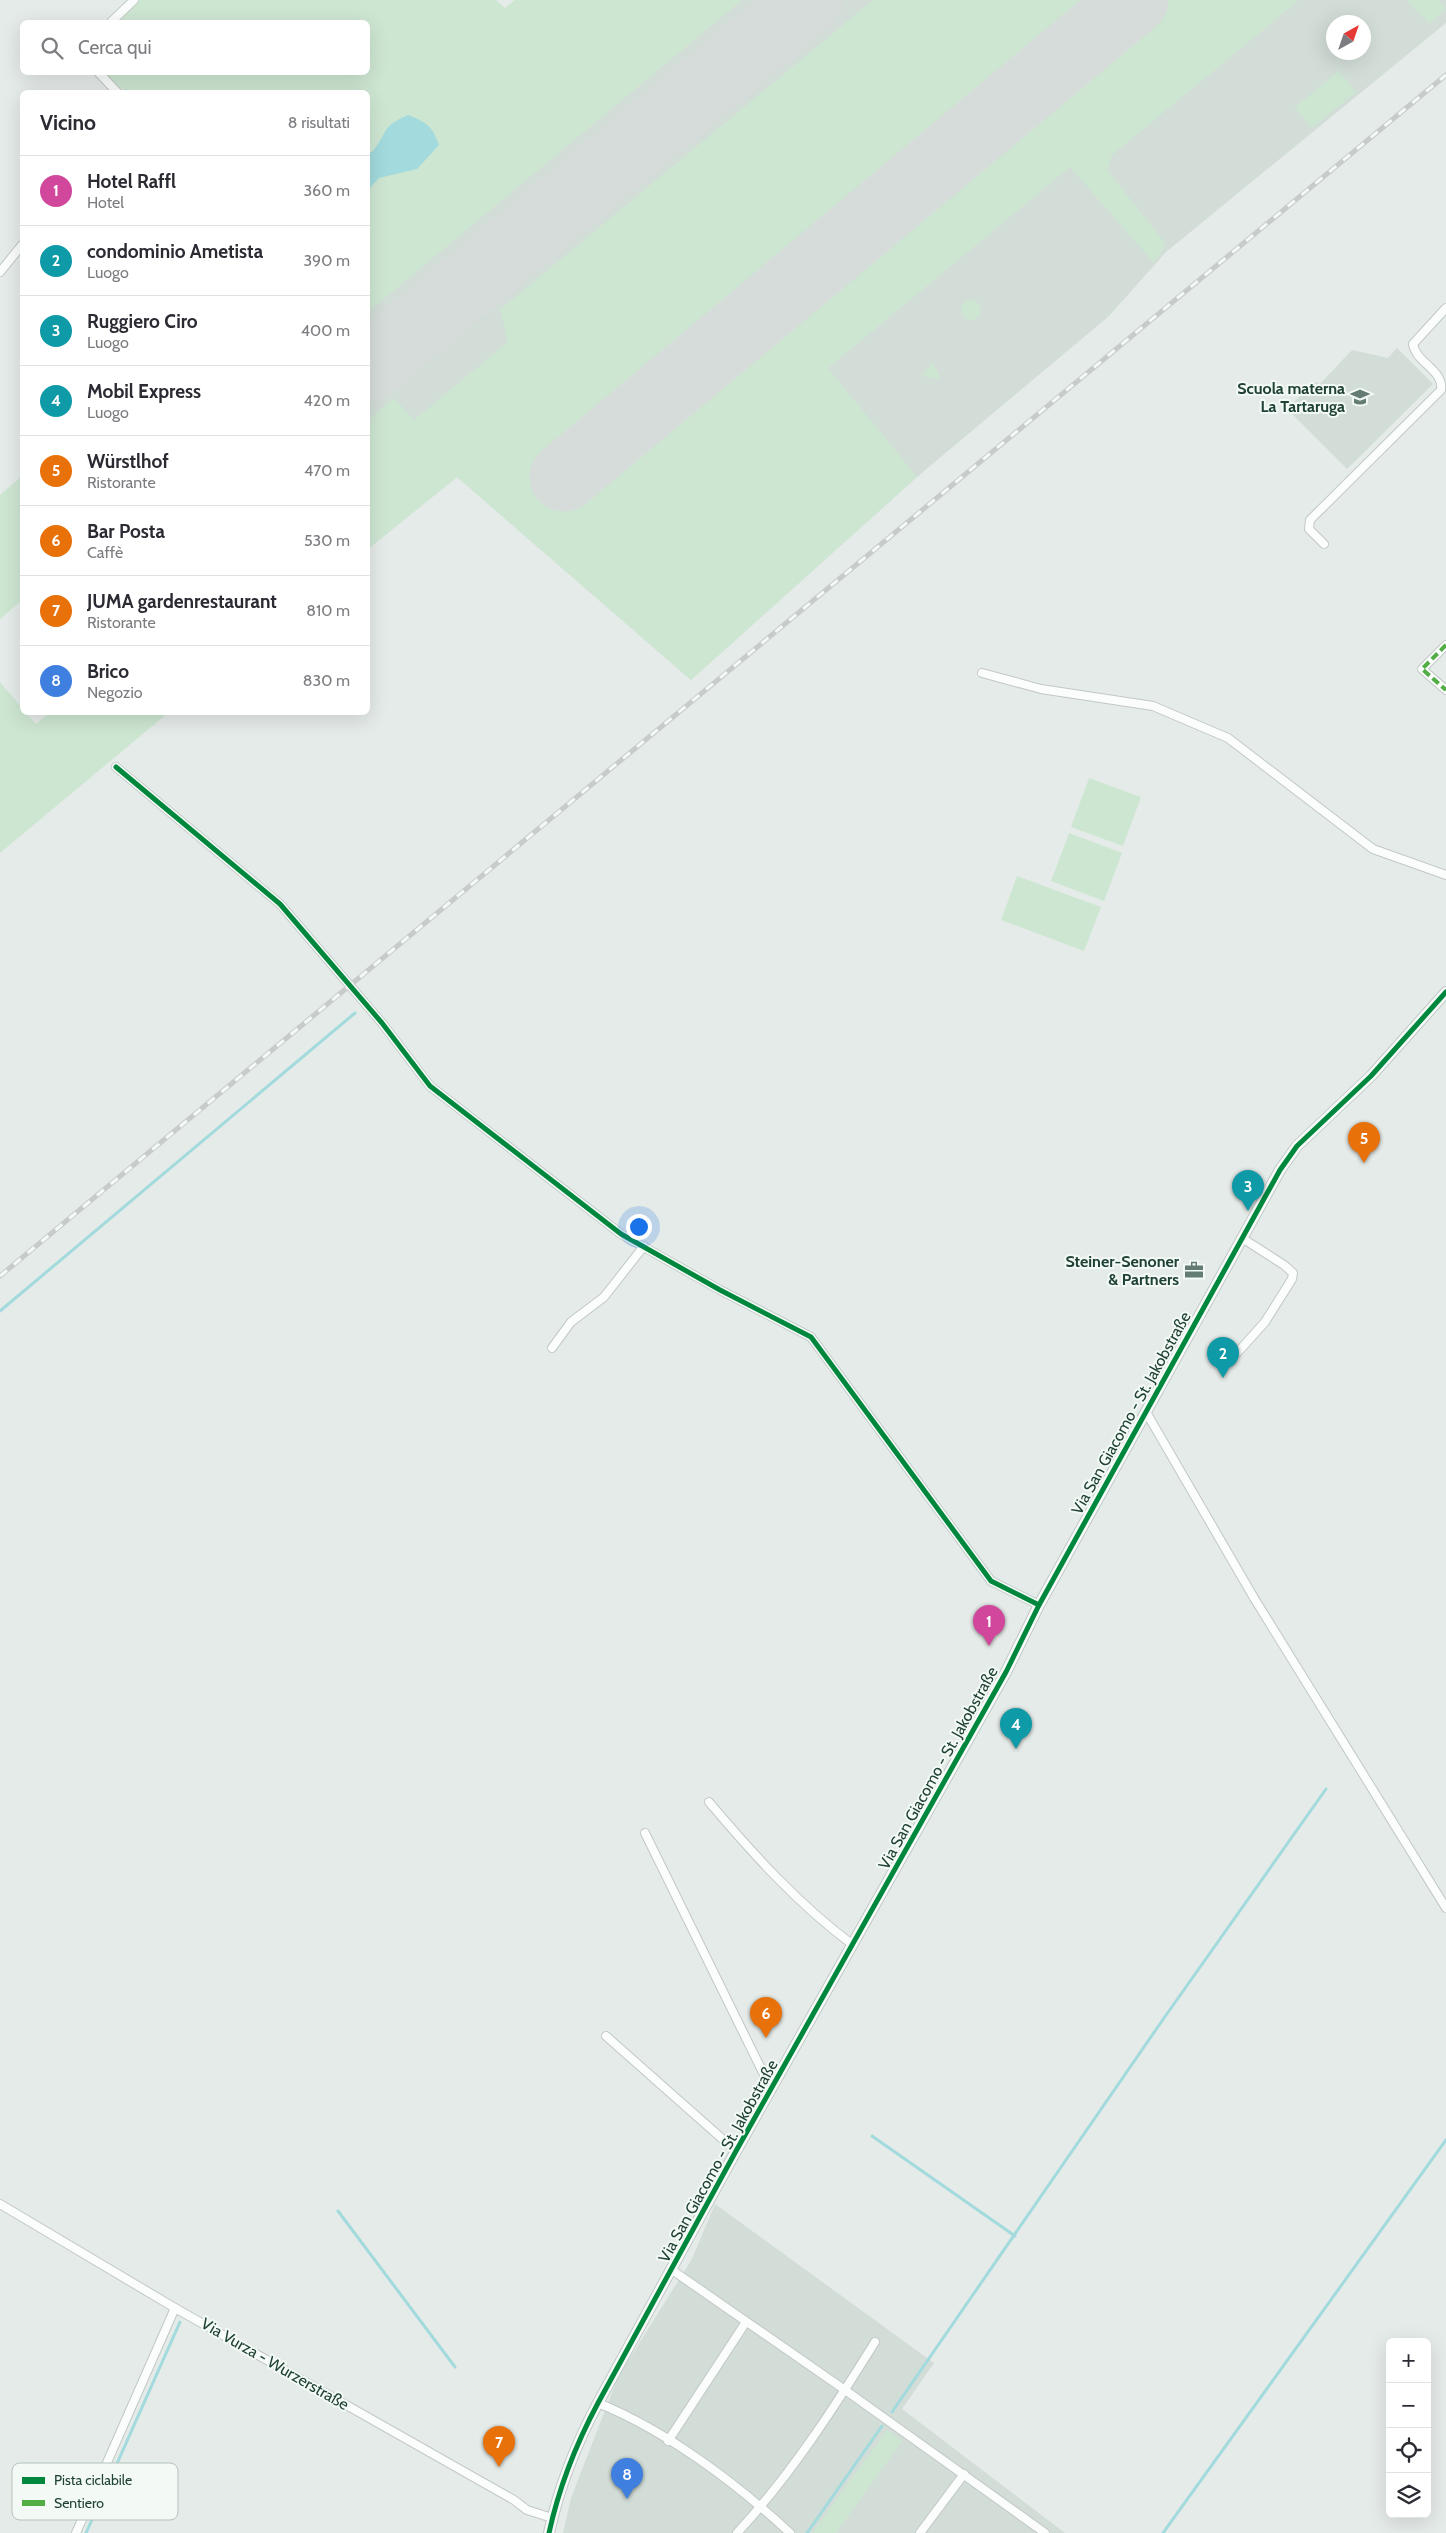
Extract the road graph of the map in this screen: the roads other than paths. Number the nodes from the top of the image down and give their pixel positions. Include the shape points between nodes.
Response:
1 (134, 0) edge
2 (113, 20) edge
3 (101, 75) edge
4 (115, 90) edge
5 (20, 247) edge
6 (0, 272) edge
7 (1446, 308) edge
8 (1324, 544) dead end
9 (1446, 645) edge
10 (982, 673) dead end
11 (1446, 690) edge
12 (116, 767) dead end
13 (1446, 875) edge
14 (1446, 992) edge
15 (1242, 1238) junction
16 (644, 1246) junction
17 (552, 1348) dead end
18 (1238, 1352) dead end
19 (1146, 1412) junction
20 (1039, 1605) junction
21 (709, 1802) dead end
22 (645, 1833) dead end
23 (1446, 1908) edge
24 (853, 1945) junction
25 (606, 2036) dead end
26 (771, 2089) junction
27 (736, 2151) junction
28 (0, 2204) edge
29 (672, 2270) junction
30 (175, 2308) junction
31 (746, 2322) junction
32 (876, 2342) dead end
33 (845, 2390) junction
34 (598, 2403) junction
35 (668, 2441) junction
36 (107, 2463) edge
37 (964, 2474) junction
38 (762, 2507) junction
39 (552, 2518) junction
40 (82, 2520) edge
41 (76, 2533) edge
42 (549, 2533) edge
43 (737, 2533) edge
44 (790, 2533) edge
45 (920, 2533) edge
46 (1045, 2533) edge

1 - 2 street
3 - 4 street
5 - 6 street
7 - 8 street via 1412,344 1414,352 1440,378 1441,390 1310,520 1309,529
9 - 11 street via 1422,669
10 - 13 street via 1041,689 1153,706 1210,729 1228,738 1373,848
12 - 16 street via 280,904 382,1023 430,1086 621,1234
14 - 15 street, Via San Giacomo - St. Jakobstraße via 1371,1076 1297,1146
15 - 18 street via 1284,1265 1292,1273 1292,1279 1265,1322
15 - 19 street, Via San Giacomo - St. Jakobstraße
16 - 17 street via 604,1297 571,1322
16 - 20 street via 811,1337 991,1581
19 - 20 street, Via San Giacomo - St. Jakobstraße
19 - 23 street via 1254,1598
20 - 24 street, Via San Giacomo - St. Jakobstraße via 1006,1672
21 - 24 street via 756,1858
22 - 26 street
24 - 26 street, Via San Giacomo - St. Jakobstraße
25 - 27 street
26 - 27 street, Via San Giacomo - St. Jakobstraße
27 - 29 street, Via San Giacomo - St. Jakobstraße
28 - 30 street, Via Vurza - Wurzerstraße
29 - 31 street
29 - 34 street, Via San Giacomo - St. Jakobstraße
30 - 36 street
30 - 39 street, Via Vurza - Wurzerstraße via 527,2510
31 - 33 street
31 - 35 street
32 - 33 street
33 - 37 street
33 - 38 street
34 - 35 street
34 - 39 street, Via San Giacomo - St. Jakobstraße via 580,2437
35 - 38 street via 740,2488
37 - 45 street
37 - 46 street
38 - 43 street
38 - 44 street
39 - 42 street, Via San Giacomo - St. Jakobstraße
40 - 41 street

